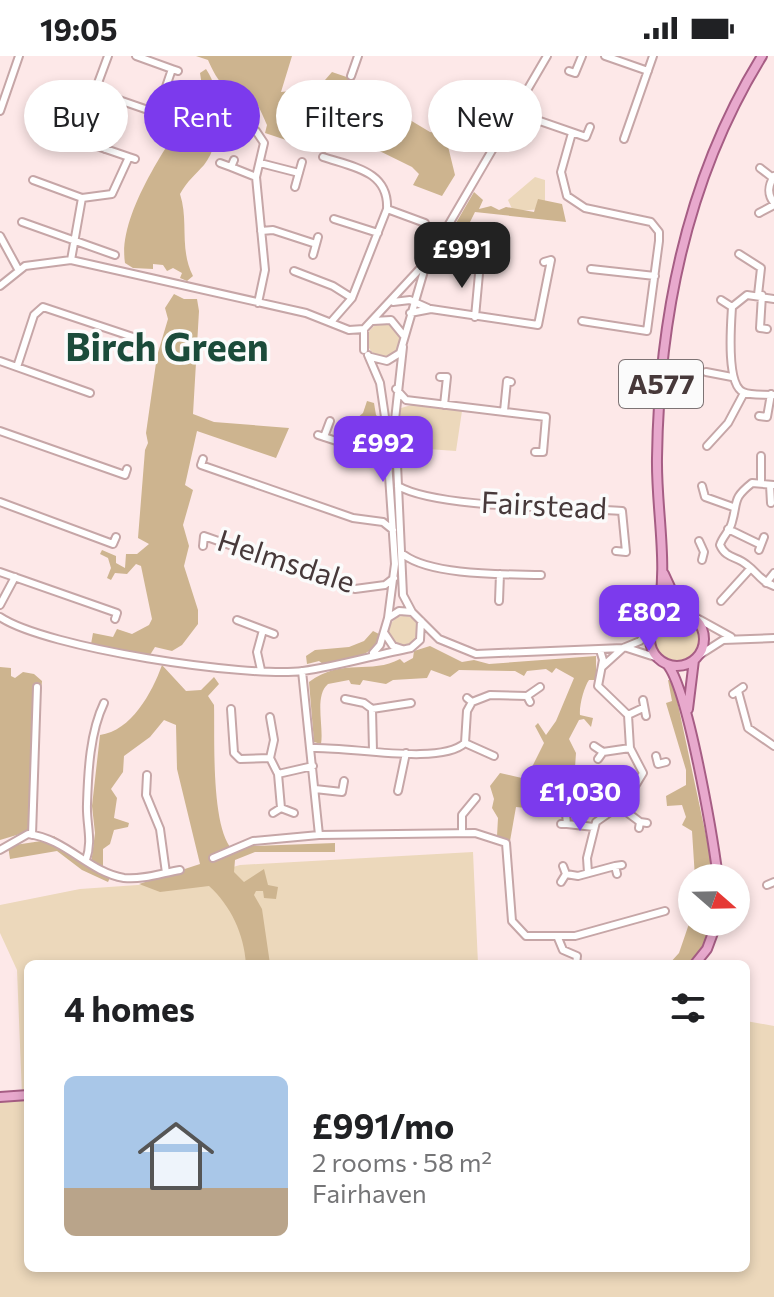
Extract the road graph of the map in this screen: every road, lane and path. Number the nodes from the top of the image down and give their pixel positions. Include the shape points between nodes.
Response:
1 (19, 56) edge
2 (108, 56) edge
3 (136, 56) edge
4 (358, 56) edge
5 (547, 56) edge
6 (582, 56) edge
7 (605, 56) edge
8 (653, 56) edge
9 (761, 59) edge
10 (569, 71) dead end
11 (648, 71) junction
12 (351, 76) dead end
13 (99, 80) edge
14 (171, 80) edge
15 (533, 80) edge
16 (0, 111) edge
17 (542, 123) edge
18 (590, 127) dead end
19 (572, 133) junction
20 (260, 135) edge
21 (624, 139) dead end
22 (114, 152) edge
23 (490, 152) edge
24 (323, 157) dead end
25 (302, 162) dead end
26 (220, 163) dead end
27 (260, 163) junction
28 (348, 165) junction
29 (760, 168) dead end
30 (299, 173) junction
31 (344, 176) dead end
32 (256, 177) junction
33 (773, 177) edge
34 (33, 180) dead end
35 (394, 182) dead end
36 (295, 187) dead end
37 (385, 188) junction
38 (82, 198) junction
39 (774, 204) edge
40 (387, 209) junction
41 (759, 213) dead end
42 (334, 219) dead end
43 (423, 219) dead end
44 (22, 222) dead end
45 (261, 231) junction
46 (378, 233) junction
47 (0, 236) edge
48 (74, 241) junction
49 (471, 250) dead end
50 (739, 254) dead end
51 (115, 255) dead end
52 (313, 255) dead end
53 (71, 260) junction
54 (428, 260) junction
55 (544, 262) dead end
56 (18, 269) junction
57 (591, 269) dead end
58 (294, 271) dead end
59 (655, 276) junction
60 (0, 286) edge
61 (760, 295) junction
62 (352, 298) junction
63 (774, 299) edge
64 (721, 300) dead end
65 (414, 301) junction
66 (258, 303) junction
67 (390, 303) junction
68 (732, 307) junction
69 (431, 309) junction
70 (410, 313) junction
71 (475, 317) junction
72 (582, 321) dead end
73 (331, 322) junction
74 (371, 322) junction
75 (340, 327) junction
76 (364, 329) junction
77 (767, 329) dead end
78 (404, 336) junction
79 (131, 343) dead end
80 (403, 347) junction
81 (366, 352) junction
82 (0, 361) edge
83 (17, 367) junction
84 (704, 370) dead end
85 (440, 377) dead end
86 (732, 377) junction
87 (511, 382) dead end
88 (396, 389) junction
89 (90, 393) dead end
90 (744, 393) junction
91 (772, 395) edge
92 (406, 400) junction
93 (444, 405) junction
94 (395, 408) junction
95 (504, 411) junction
96 (764, 419) dead end
97 (330, 421) dead end
98 (0, 431) edge
99 (387, 441) junction
100 (707, 446) dead end
101 (368, 451) junction
102 (535, 452) dead end
103 (203, 459) dead end
104 (759, 461) dead end
105 (388, 462) junction
106 (127, 469) dead end
107 (761, 483) junction
108 (772, 485) edge
109 (398, 486) junction
110 (702, 486) dead end
111 (415, 494) junction
112 (0, 502) edge
113 (400, 505) junction
114 (771, 505) edge
115 (733, 507) junction
116 (392, 509) junction
117 (376, 520) junction
118 (728, 529) junction
119 (393, 530) junction
120 (116, 537) dead end
121 (764, 537) dead end
122 (699, 541) dead end
123 (720, 545) junction
124 (203, 546) dead end
125 (616, 551) dead end
126 (704, 552) junction
127 (403, 555) junction
128 (702, 560) dead end
129 (419, 563) junction
130 (662, 569) junction
131 (750, 569) junction
132 (0, 572) edge
133 (774, 573) edge
134 (500, 574) junction
135 (541, 575) dead end
136 (404, 576) junction
137 (15, 577) junction
138 (395, 577) junction
139 (771, 585) edge
140 (378, 586) junction
141 (393, 597) junction
142 (774, 598) edge
143 (499, 601) dead end
144 (721, 601) dead end
145 (0, 605) edge
146 (412, 612) junction
147 (690, 615) junction
148 (0, 617) edge
149 (388, 618) junction
150 (115, 619) dead end
151 (237, 620) dead end
152 (421, 621) junction
153 (654, 624) junction
154 (263, 630) junction
155 (384, 630) junction
156 (274, 634) dead end
157 (735, 638) junction
158 (774, 638) edge
159 (439, 639) junction
160 (420, 640) junction
161 (623, 648) junction
162 (404, 649) junction
163 (600, 650) junction
164 (370, 656) junction
165 (658, 658) junction
166 (696, 658) junction
167 (667, 664) junction
168 (602, 668) junction
169 (261, 670) junction
170 (302, 671) junction
171 (37, 687) dead end
172 (540, 687) dead end
173 (738, 690) dead end
174 (345, 699) dead end
175 (413, 700) dead end
176 (104, 703) dead end
177 (231, 709) dead end
178 (372, 709) junction
179 (628, 715) junction
180 (646, 716) dead end
181 (270, 717) dead end
182 (687, 717) junction
183 (465, 743) junction
184 (594, 746) dead end
185 (774, 746) edge
186 (312, 748) junction
187 (630, 748) junction
188 (373, 751) junction
189 (603, 752) junction
190 (406, 753) junction
191 (495, 757) dead end
192 (270, 758) junction
193 (598, 759) dead end
194 (660, 761) dead end
195 (313, 766) junction
196 (642, 767) junction
197 (278, 774) junction
198 (147, 775) dead end
199 (344, 781) dead end
200 (315, 789) junction
201 (398, 791) dead end
202 (342, 792) junction
203 (476, 798) dead end
204 (341, 802) dead end
205 (620, 807) junction
206 (281, 808) junction
207 (273, 813) dead end
208 (294, 813) dead end
209 (566, 814) dead end
210 (642, 824) dead end
211 (594, 827) junction
212 (462, 833) junction
213 (32, 835) junction
214 (319, 835) junction
215 (0, 850) edge
216 (213, 858) dead end
217 (86, 860) junction
218 (715, 864) edge
219 (563, 866) dead end
220 (618, 868) dead end
221 (180, 870) dead end
222 (166, 873) junction
223 (588, 873) junction
224 (566, 874) junction
225 (561, 882) dead end
226 (665, 911) dead end
227 (712, 936) edge
228 (558, 938) junction
229 (576, 960) edge
230 (698, 960) edge
231 (24, 1095) edge
232 (0, 1097) edge

1 - 16 street
2 - 13 street
3 - 14 street via 175,70
4 - 12 street
5 - 15 street
6 - 10 street via 575,73
7 - 11 street
8 - 11 street
9 - 130 main road, A577 via 727,115 700,179 670,308 657,481
11 - 21 street
17 - 19 street
18 - 19 street via 586,137
19 - 59 street via 561,172 567,196 585,208 654,225 659,241
20 - 27 street
22 - 38 street via 132,158 112,194
23 - 54 street
24 - 28 street
25 - 30 street
26 - 32 street via 233,163
27 - 30 street
27 - 32 street
28 - 31 street
28 - 37 street via 371,173
29 - 33 street
30 - 36 street
32 - 45 street
33 - 39 street via 769,197
34 - 38 street
35 - 37 street
37 - 40 street
38 - 48 street
39 - 41 street
40 - 43 street
40 - 46 street
42 - 46 street
44 - 48 street
45 - 52 street via 317,241
45 - 66 street via 265,270
46 - 62 street
47 - 56 street
48 - 51 street
48 - 53 street
49 - 71 street via 481,252
50 - 61 street via 761,268
53 - 56 street
53 - 66 street
54 - 65 street
54 - 67 street
55 - 71 street via 551,260 538,325
56 - 60 street
57 - 59 street
58 - 62 street via 306,272
59 - 72 street via 647,331
61 - 63 street
61 - 68 street via 738,299
61 - 77 street via 760,328
62 - 73 street
64 - 68 street
65 - 67 street
65 - 69 street
65 - 70 street
66 - 73 street
67 - 74 street
68 - 86 street
69 - 70 street
69 - 71 street
70 - 78 street
73 - 75 street
74 - 76 street
74 - 78 street via 391,320
75 - 76 street
75 - 81 street
76 - 81 street
78 - 80 street
79 - 83 street via 133,337 43,307 34,315
80 - 81 street via 387,361
80 - 88 street
81 - 99 street via 383,394
82 - 83 street
83 - 89 street
84 - 86 street
85 - 93 street via 447,377
86 - 90 street
87 - 95 street via 507,381
88 - 92 street
88 - 94 street
90 - 91 street
90 - 100 street via 728,423 712,434
91 - 96 street
92 - 93 street
92 - 94 street
93 - 95 street
94 - 109 street
95 - 102 street via 546,417 543,452
97 - 101 street via 321,436
98 - 106 street via 125,475
99 - 101 street
99 - 105 street
101 - 105 street
103 - 117 street via 201,465 211,469 353,518
104 - 107 street
105 - 116 street
107 - 108 street
107 - 115 street via 743,491
108 - 114 street
109 - 111 street, Fairstead
109 - 113 street
110 - 115 street via 705,497
111 - 113 street
111 - 125 street, Fairstead via 622,511 626,552
112 - 120 street via 113,544
113 - 127 street
115 - 118 street
116 - 117 street
116 - 119 street
117 - 119 street
118 - 121 street via 759,547
118 - 123 street
119 - 138 street
122 - 126 street
123 - 126 street
123 - 131 street
124 - 140 street, Helmsdale via 204,536 347,587
126 - 128 street
127 - 129 street
127 - 136 street
129 - 134 street
129 - 136 street
130 - 147 main road, A577 via 676,600
130 - 153 main road, A577
131 - 139 street
131 - 144 street
132 - 137 street
133 - 139 street
134 - 135 street
134 - 143 street
136 - 146 street via 403,595
137 - 145 street
137 - 150 street via 117,613
138 - 140 street, Helmsdale
138 - 141 street
139 - 142 street
140 - 141 street, Helmsdale
141 - 149 street
146 - 149 street via 399,611
146 - 152 street
147 - 153 main road via 671,612
147 - 157 street
147 - 166 main road, A577 via 704,635
148 - 169 street via 51,639 227,671
149 - 155 street
151 - 154 street
152 - 159 street
152 - 160 street
153 - 161 street via 640,641
153 - 165 main road, A577 via 650,642
154 - 156 street
154 - 169 street via 257,652
155 - 162 street via 393,646
155 - 164 street
157 - 158 street
157 - 166 street via 716,643
159 - 160 street
159 - 163 street via 491,655
160 - 162 street
161 - 163 street
161 - 165 street
161 - 168 street
162 - 164 street
163 - 168 street
164 - 170 street
165 - 167 main road
166 - 167 main road via 681,666
166 - 182 main road, A577
167 - 182 main road, A577
168 - 179 street via 600,691
169 - 170 street
170 - 186 street
171 - 213 street
172 - 183 street via 529,699 490,695 470,700
173 - 185 street via 748,728
174 - 178 street
175 - 178 street
176 - 217 street via 93,746
177 - 192 street via 234,753 240,759
178 - 188 street
179 - 180 street via 643,704
179 - 187 street
181 - 192 street
182 - 218 main road, A577
183 - 190 street via 454,751
183 - 191 street
184 - 189 street
186 - 188 street
186 - 195 street
187 - 189 street
187 - 196 street
188 - 190 street
189 - 193 street
190 - 201 street
192 - 197 street
194 - 196 street
195 - 197 street
195 - 200 street
196 - 205 street via 639,785
197 - 206 street
198 - 222 street via 146,795 160,829
199 - 202 street
200 - 202 street
200 - 214 street
202 - 204 street
203 - 212 street via 462,815
205 - 210 street
205 - 211 street via 599,818
206 - 207 street
206 - 208 street
209 - 211 street via 564,824
211 - 223 street
212 - 214 street
212 - 228 street via 506,843 515,928 533,937
213 - 215 street
213 - 217 street via 54,839
214 - 216 street via 253,841
217 - 222 street via 124,878
219 - 224 street
220 - 223 street
221 - 222 street
223 - 224 street
224 - 225 street
226 - 228 street
227 - 230 main road
228 - 229 street
231 - 232 main road

